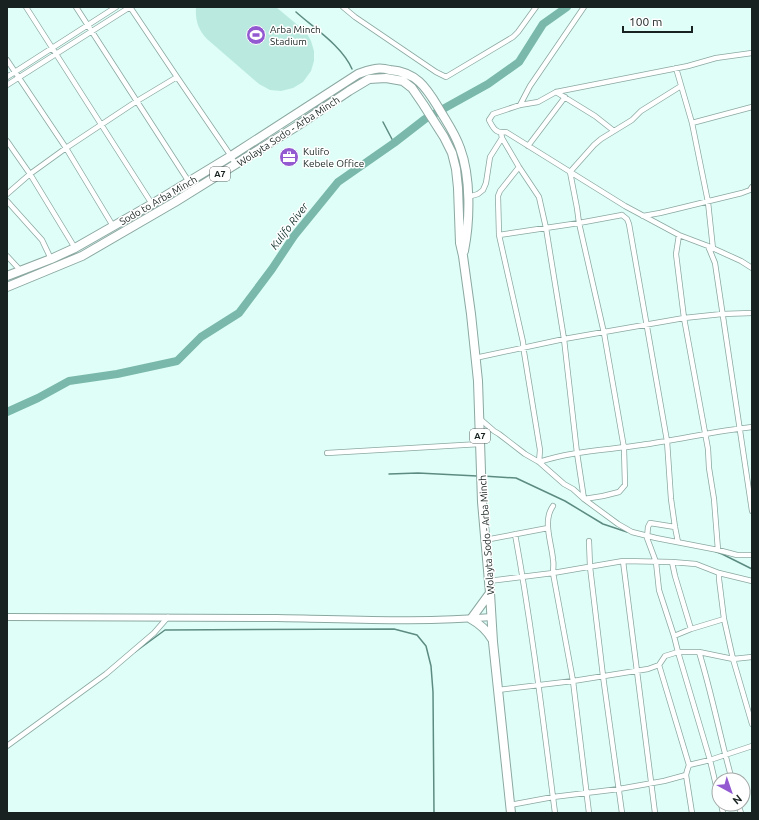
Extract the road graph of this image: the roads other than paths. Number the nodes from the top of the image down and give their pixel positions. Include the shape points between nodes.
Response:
1 (26, 7) edge
2 (76, 7) edge
3 (116, 7) edge
4 (130, 7) edge
5 (343, 7) edge
6 (536, 7) edge
7 (584, 7) edge
8 (88, 26) junction
9 (91, 32) junction
10 (52, 48) junction
11 (752, 53) edge
12 (56, 54) junction
13 (7, 60) edge
14 (676, 68) junction
15 (14, 72) junction
16 (7, 77) edge
17 (177, 77) junction
18 (18, 78) junction
19 (341, 84) joint
20 (7, 85) edge
21 (681, 86) junction
22 (556, 92) junction
23 (565, 97) junction
24 (137, 101) junction
25 (520, 105) junction
26 (752, 107) edge
27 (292, 118) junction
28 (692, 123) junction
29 (101, 125) junction
30 (297, 126) junction
31 (614, 131) junction
32 (502, 135) junction
33 (7, 141) edge
34 (528, 146) junction
35 (66, 148) junction
36 (231, 156) junction
37 (235, 164) junction
38 (519, 167) junction
39 (570, 172) junction
40 (30, 174) junction
41 (189, 182) junction
42 (752, 187) edge
43 (7, 194) edge
44 (468, 197) junction
45 (7, 201) edge
46 (708, 202) junction
47 (152, 204) junction
48 (625, 206) junction
49 (622, 215) junction
50 (643, 216) junction
51 (579, 223) junction
52 (113, 226) junction
53 (546, 228) junction
54 (499, 235) junction
55 (679, 236) junction
56 (708, 246) junction
57 (75, 248) junction
58 (713, 249) junction
59 (7, 256) edge
60 (463, 256) junction
61 (49, 260) junction
62 (752, 268) edge
63 (20, 270) junction
64 (49, 270) junction
65 (7, 276) edge
66 (7, 287) edge
67 (752, 313) edge
68 (722, 314) junction
69 (684, 318) junction
70 (647, 326) junction
71 (604, 333) junction
72 (564, 339) junction
73 (524, 348) junction
74 (475, 358) junction
75 (479, 418) junction
76 (752, 427) edge
77 (739, 428) junction
78 (706, 434) junction
79 (667, 442) junction
80 (480, 444) junction
81 (624, 448) junction
82 (327, 453) dead end
83 (577, 453) junction
84 (539, 462) junction
85 (584, 500) junction
86 (553, 506) dead end
87 (752, 511) edge
88 (675, 527) junction
89 (548, 528) junction
90 (515, 534) junction
91 (647, 536) junction
92 (485, 540) junction
93 (589, 541) dead end
94 (678, 542) junction
95 (718, 550) junction
96 (752, 555) edge
97 (623, 561) junction
98 (656, 562) junction
99 (672, 562) junction
100 (590, 567) junction
101 (554, 573) junction
102 (719, 573) junction
103 (523, 576) junction
104 (489, 581) junction
105 (752, 581) edge
106 (490, 593) junction
107 (7, 617) edge
108 (168, 617) junction
109 (492, 617) junction
110 (471, 619) junction
111 (724, 619) junction
112 (691, 629) junction
113 (674, 636) junction
114 (493, 642) junction
115 (678, 652) junction
116 (699, 652) junction
117 (752, 657) edge
118 (733, 659) junction
119 (659, 664) junction
120 (637, 670) junction
121 (603, 676) junction
122 (573, 681) junction
123 (539, 685) junction
124 (498, 690) junction
125 (752, 724) edge
126 (7, 746) edge
127 (752, 746) edge
128 (725, 754) junction
129 (710, 760) junction
130 (689, 765) junction
131 (713, 772) edge
132 (730, 772) edge
133 (686, 775) junction
134 (651, 783) junction
135 (619, 789) junction
136 (586, 793) junction
137 (553, 797) junction
138 (510, 809) edge
139 (555, 813) edge
140 (589, 813) edge
141 (622, 813) edge
142 (655, 813) edge
143 (692, 813) edge

1 - 10 street
2 - 8 street
3 - 8 street
4 - 9 street
4 - 17 street
5 - 6 street via 360,21 446,77 513,37
7 - 25 street via 530,86
8 - 9 street
8 - 10 street
9 - 12 street
9 - 24 street
10 - 12 street
10 - 15 street
11 - 14 street via 716,58
12 - 18 street
12 - 29 street
13 - 15 street
14 - 21 street
14 - 22 street
15 - 16 street
15 - 18 street
17 - 24 street
17 - 36 street
18 - 20 street
18 - 35 street
19 - 27 highway, Sodo to Arba Minch / A7
19 - 44 highway, Wolayta Sodo - Arba Minch / A7 via 358,74 376,68 400,70 418,80 432,97 461,149
21 - 28 street
21 - 31 street
22 - 23 street
22 - 25 street via 538,102
23 - 31 street
23 - 34 street
24 - 29 street
24 - 41 street
25 - 32 street via 493,114 489,120 495,131
26 - 28 street
27 - 30 highway
27 - 36 highway, Sodo to Arba Minch / A7
28 - 46 street
29 - 35 street
29 - 47 street
30 - 37 highway, Wolayta Sodo - Arba Minch / A7
30 - 60 highway, Wolayta Sodo - Arba Minch / A7 via 369,79 386,78 408,84 452,153 456,169
31 - 39 street via 594,145
32 - 34 street via 506,132
32 - 38 street
32 - 44 street via 490,157 483,190
33 - 40 street
34 - 39 street
35 - 40 street
35 - 52 street
36 - 37 street
36 - 41 highway, Sodo to Arba Minch / A7
37 - 64 highway, Wolayta Sodo - Arba Minch / A7 via 82,256
38 - 53 street via 539,197
38 - 54 street via 498,196
39 - 48 street
39 - 51 street
40 - 43 street
40 - 57 street
41 - 47 highway, Sodo to Arba Minch / A7
42 - 46 street via 742,193
44 - 60 highway, Wolayta Sodo - Arba Minch / A7
45 - 61 street via 42,240
46 - 50 street
46 - 58 street
47 - 52 highway, Sodo to Arba Minch / A7
48 - 49 street
48 - 50 street
49 - 51 street
49 - 70 street via 629,224
50 - 55 street
51 - 53 street
51 - 71 street
52 - 57 highway, Sodo to Arba Minch / A7
53 - 54 street
53 - 72 street
54 - 73 street
55 - 56 street
55 - 69 street via 676,254
56 - 58 street
56 - 68 street via 715,263
57 - 61 highway, Sodo to Arba Minch / A7
58 - 62 street
59 - 63 street
60 - 74 highway, Wolayta Sodo - Arba Minch / A7
61 - 63 highway, Sodo to Arba Minch / A7
61 - 64 highway
63 - 65 highway, Sodo to Arba Minch / A7
64 - 66 highway, Wolayta Sodo - Arba Minch / A7
67 - 68 street
68 - 69 street
68 - 77 street
69 - 70 street
69 - 78 street
70 - 71 street
70 - 79 street
71 - 72 street
71 - 81 street
72 - 73 street
72 - 83 street
73 - 74 street
73 - 84 street via 540,450
74 - 75 highway, Wolayta Sodo - Arba Minch / A7
75 - 80 highway, Wolayta Sodo - Arba Minch / A7
75 - 84 street
76 - 77 street
77 - 78 street
77 - 87 street
78 - 79 street
78 - 95 street
79 - 81 street
79 - 88 street
80 - 82 street
80 - 92 highway, Wolayta Sodo - Arba Minch / A7
81 - 83 street
81 - 85 street via 625,485 618,492
83 - 84 street
83 - 85 street
84 - 85 street
85 - 91 street via 632,532
86 - 89 street
88 - 91 street via 650,523
88 - 94 street
89 - 90 street
89 - 101 street
90 - 92 street
90 - 103 street
91 - 94 street
91 - 98 street
92 - 104 highway, Wolayta Sodo - Arba Minch / A7
93 - 100 street
94 - 95 street
95 - 96 street via 737,555
97 - 98 street
97 - 100 street
97 - 120 street
98 - 99 street
98 - 113 street via 659,590
99 - 102 street via 696,564
99 - 112 street
100 - 101 street
100 - 121 street
101 - 103 street
101 - 122 street
102 - 105 street
102 - 111 street
103 - 104 street
103 - 123 street
104 - 106 highway, Wolayta Sodo - Arba Minch / A7
106 - 109 highway, Wolayta Sodo - Arba Minch / A7
106 - 110 highway
107 - 108 street
108 - 110 street
108 - 126 street via 154,633 106,674
109 - 110 street
109 - 114 highway, Wolayta Sodo - Arba Minch / A7
110 - 114 highway via 488,632
111 - 112 street
111 - 118 street
112 - 113 street
113 - 115 street
114 - 124 highway, Wolayta Sodo - Arba Minch / A7
115 - 116 street
115 - 119 street via 665,656
115 - 129 street
116 - 118 street
116 - 128 street
117 - 118 street
118 - 125 street
119 - 120 street
119 - 130 street
120 - 121 street
120 - 134 street
121 - 122 street
121 - 135 street
122 - 123 street
122 - 136 street
123 - 124 street
123 - 137 street
124 - 138 highway, Wolayta Sodo - Arba Minch / A7
127 - 128 street
128 - 129 street
128 - 132 street
129 - 130 street
129 - 131 street
130 - 133 street
133 - 134 street
133 - 143 street
134 - 135 street
134 - 142 street
135 - 136 street
135 - 141 street
136 - 137 street
136 - 140 street
137 - 138 street
137 - 139 street

